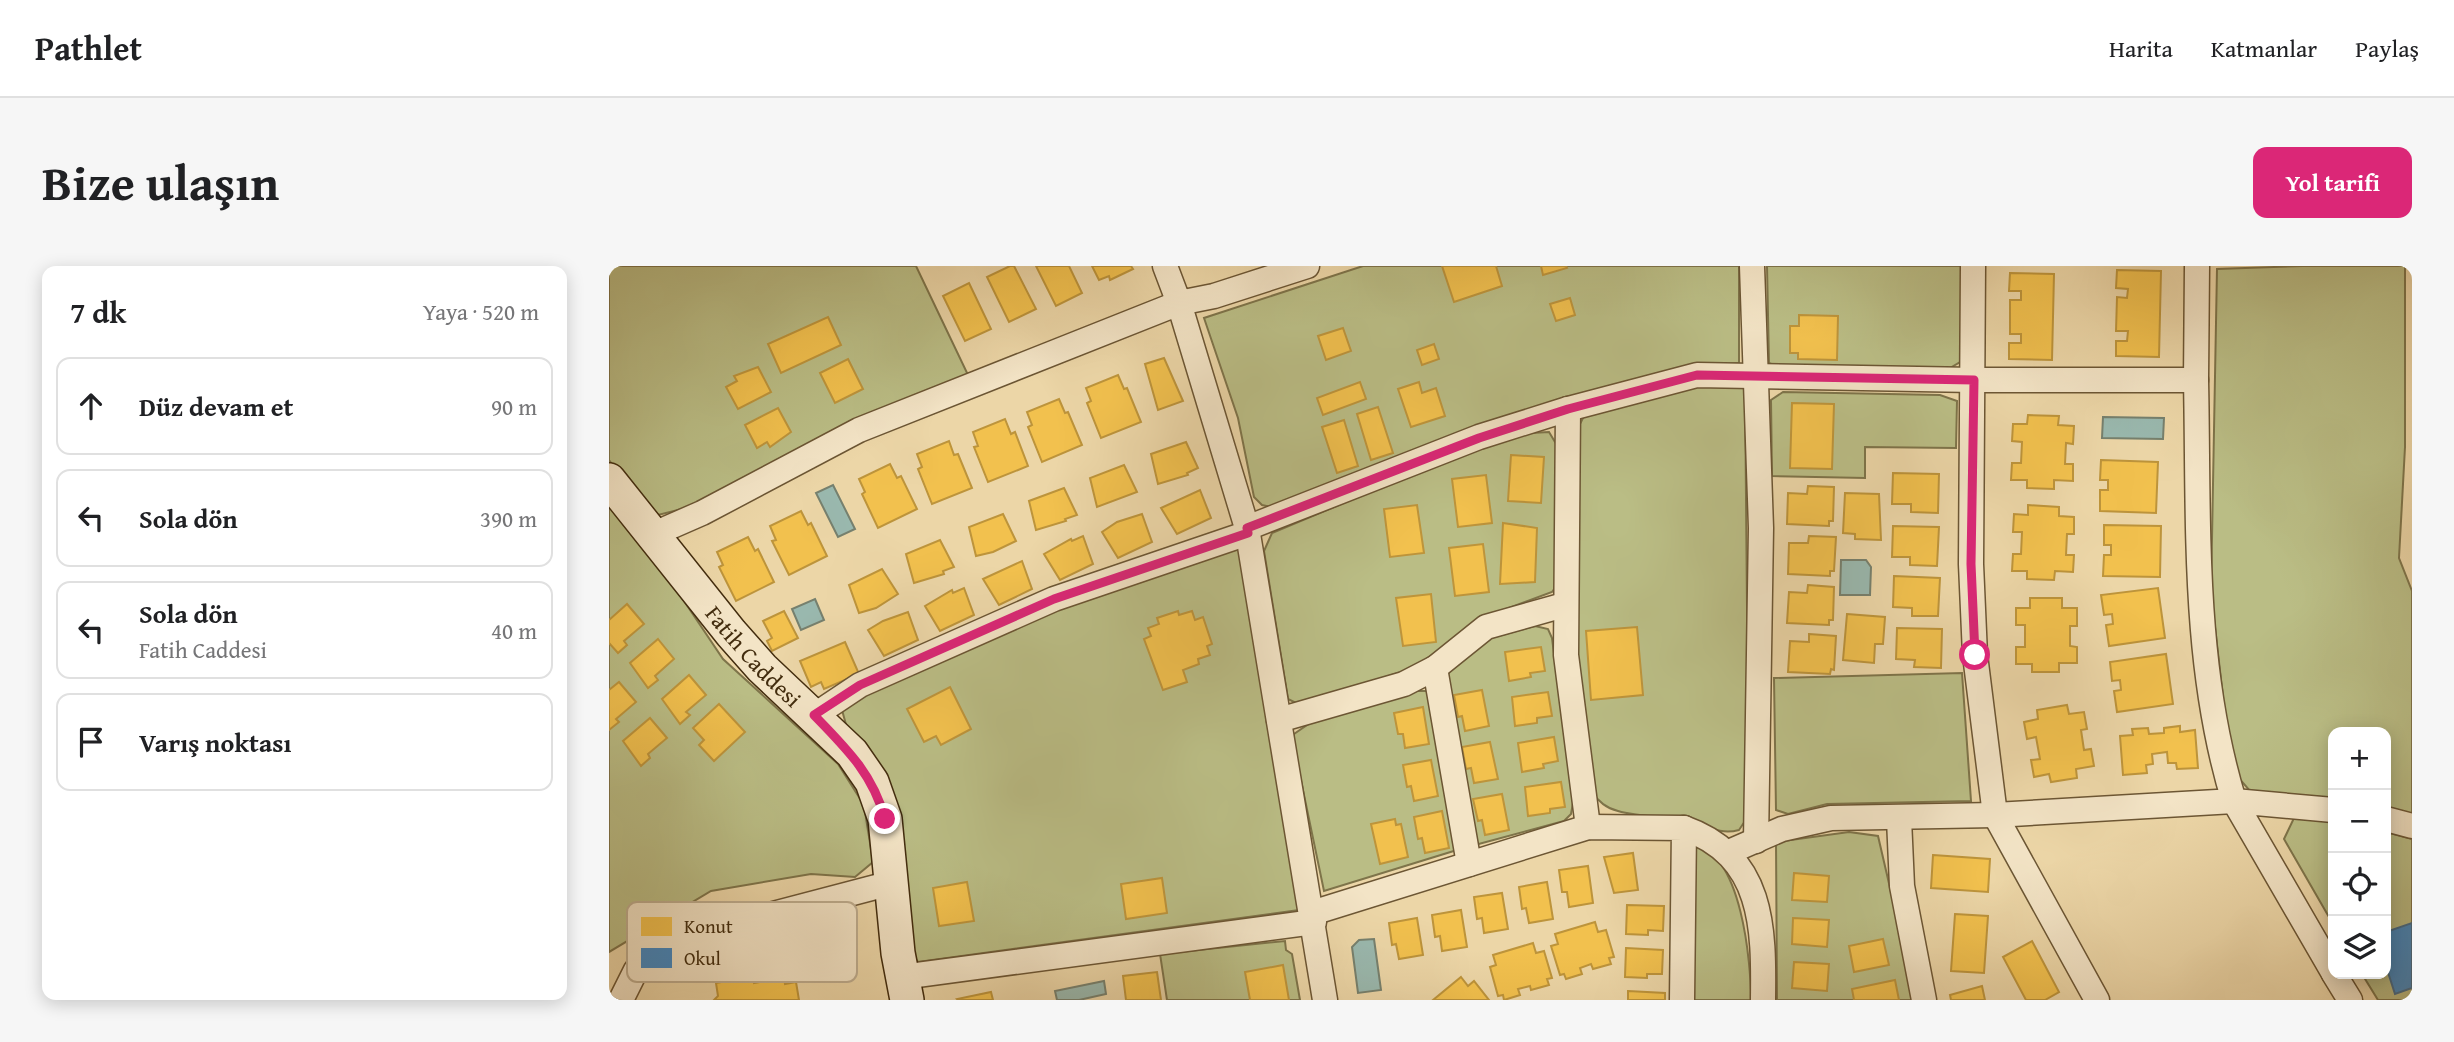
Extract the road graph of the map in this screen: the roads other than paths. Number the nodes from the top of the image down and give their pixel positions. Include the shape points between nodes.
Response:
1 (1165, 266) edge
2 (1307, 266) edge
3 (1752, 266) edge
4 (1973, 266) edge
5 (2197, 266) edge
6 (1179, 303) junction
7 (1756, 377) junction
8 (1974, 380) junction
9 (2196, 380) junction
10 (1568, 409) junction
11 (609, 480) edge
12 (1247, 531) junction
13 (654, 534) junction
14 (1564, 605) junction
15 (1434, 668) junction
16 (814, 715) junction
17 (1279, 720) junction
18 (2234, 801) junction
19 (2328, 810) edge
20 (1995, 815) junction
21 (1899, 818) junction
22 (2391, 820) edge
23 (2412, 826) edge
24 (1588, 827) junction
25 (1684, 828) junction
26 (1756, 841) junction
27 (1729, 852) junction
28 (1469, 864) junction
29 (891, 883) junction
30 (819, 902) edge
31 (1313, 917) junction
32 (2328, 963) edge
33 (2338, 979) edge
34 (630, 982) edge
35 (904, 988) edge
36 (621, 1000) edge
37 (1325, 1000) edge
38 (1682, 1000) edge
39 (1763, 1000) edge
40 (1924, 1000) edge
41 (2097, 1000) edge
42 (2350, 1000) edge

1 - 6 street
2 - 6 street
3 - 7 street
4 - 8 street
5 - 9 street
6 - 12 street
6 - 13 street via 859,430
7 - 8 street
7 - 10 street via 1697,375
7 - 26 street via 1761,528
8 - 9 street
8 - 20 street via 1971,564 1975,655
9 - 18 street via 2204,645 2210,708
10 - 12 street via 1479,438
10 - 14 street
11 - 13 street, Fatih Caddesi
12 - 16 street via 1054,599 860,685
12 - 17 street
13 - 16 street, Fatih Caddesi via 739,641
14 - 15 street via 1495,623
14 - 24 street via 1569,689
15 - 17 street via 1404,684
15 - 28 street
16 - 29 street, Fatih Caddesi via 852,753 872,782 885,819
17 - 31 street
18 - 19 street
18 - 20 street
18 - 32 street
20 - 21 street
20 - 41 street
21 - 26 street via 1832,818 1782,829
21 - 40 street via 1902,886
22 - 23 street
24 - 25 street
24 - 28 street
25 - 27 street
25 - 38 street
26 - 27 street
27 - 39 street via 1747,880 1761,919
28 - 31 street
29 - 30 street
29 - 35 street, Fatih Caddesi
31 - 35 street
31 - 37 street
33 - 42 street
34 - 36 street

